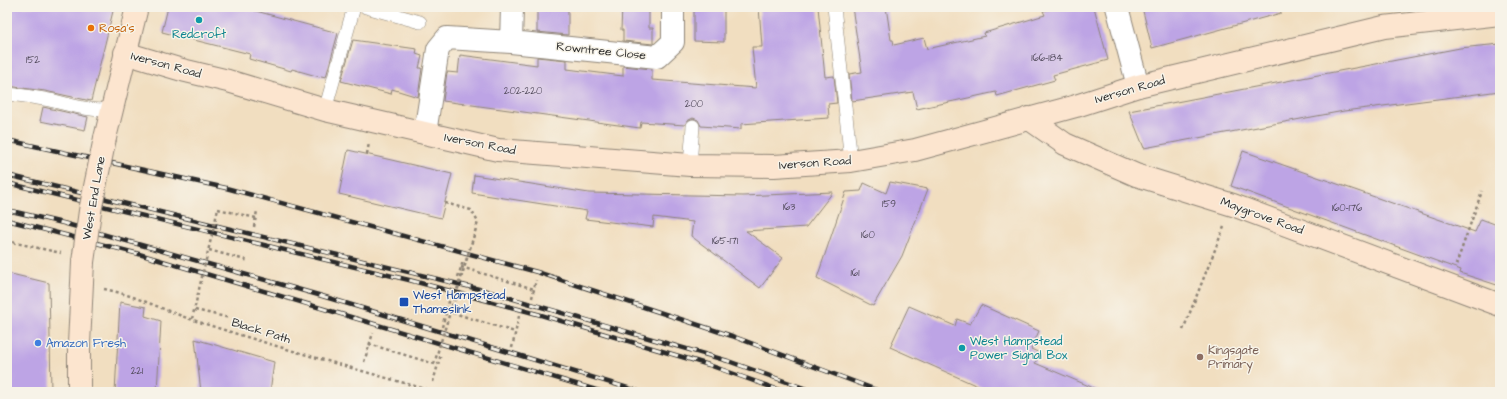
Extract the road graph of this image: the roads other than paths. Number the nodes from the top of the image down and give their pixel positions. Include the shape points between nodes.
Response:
1 (137, 7) edge
2 (354, 7) edge
3 (366, 7) edge
4 (512, 7) edge
5 (673, 7) edge
6 (834, 7) edge
7 (1117, 7) edge
8 (1500, 14) edge
9 (420, 22) dead end
10 (511, 42) junction
11 (125, 54) junction
12 (1138, 86) junction
13 (7, 94) edge
14 (112, 108) junction
15 (325, 110) junction
16 (1028, 118) junction
17 (693, 126) dead end
18 (425, 133) junction
19 (851, 161) junction
20 (690, 165) junction
21 (1500, 305) edge
22 (79, 392) edge

1 - 11 main road, West End Lane
2 - 15 lane
3 - 9 lane
4 - 10 street
5 - 10 street, Rowntree Close via 673,42 657,57
6 - 19 lane
7 - 12 street
8 - 12 main road, Iverson Road via 1384,27
10 - 18 street, Rowntree Close via 448,38 438,49
11 - 14 main road, West End Lane
11 - 15 main road, Iverson Road
12 - 16 main road, Iverson Road
13 - 14 lane via 92,109
14 - 22 main road, West End Lane, bridge via 90,211 83,262
15 - 18 main road, Iverson Road
16 - 19 main road, Iverson Road via 915,150
16 - 21 main road, Maygrove Road via 1065,144 1129,172 1233,205
17 - 20 lane
18 - 20 main road, Iverson Road via 498,150
19 - 20 main road, Iverson Road via 774,166

